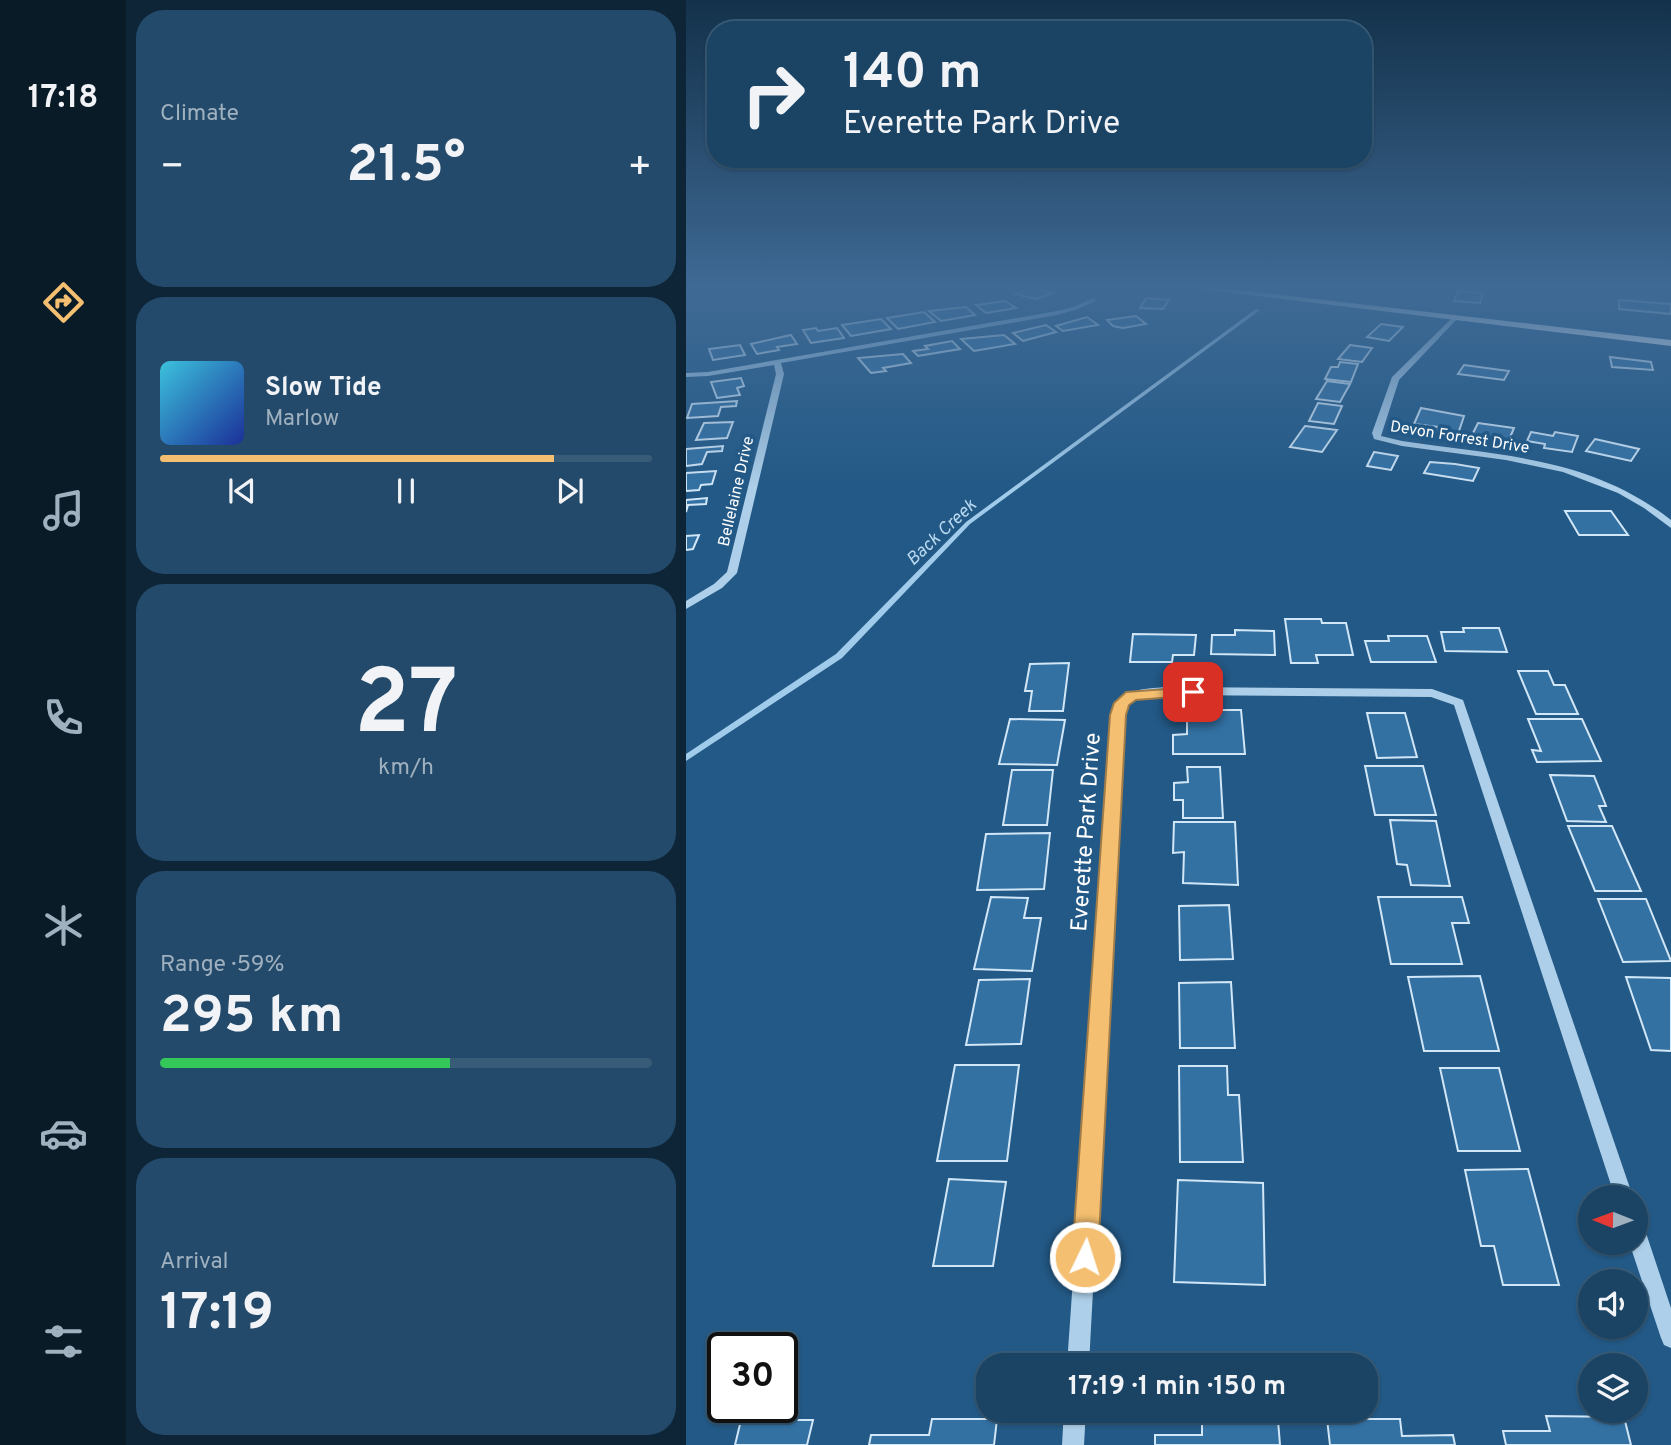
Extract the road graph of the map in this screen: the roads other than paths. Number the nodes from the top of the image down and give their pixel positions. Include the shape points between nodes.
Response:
1 (826, 353) edge
2 (1420, 353) edge
3 (777, 362) junction
4 (686, 375) edge
5 (1671, 525) edge
6 (686, 606) edge
7 (1620, 1185) edge
8 (1643, 1255) edge
9 (1671, 1338) edge
10 (1079, 1353) edge
11 (1074, 1423) edge
12 (1073, 1445) edge

1 - 3 street
2 - 5 street, Devon Forrest Drive via 1395,379 1377,437 1533,461 1579,473 1621,489
3 - 4 street
3 - 6 street, Bellelaine Drive via 779,374 732,573
7 - 10 street, Everette Park Drive via 1459,702 1432,693 1167,691 1132,696 1121,703 1118,715
8 - 9 street
11 - 12 street

